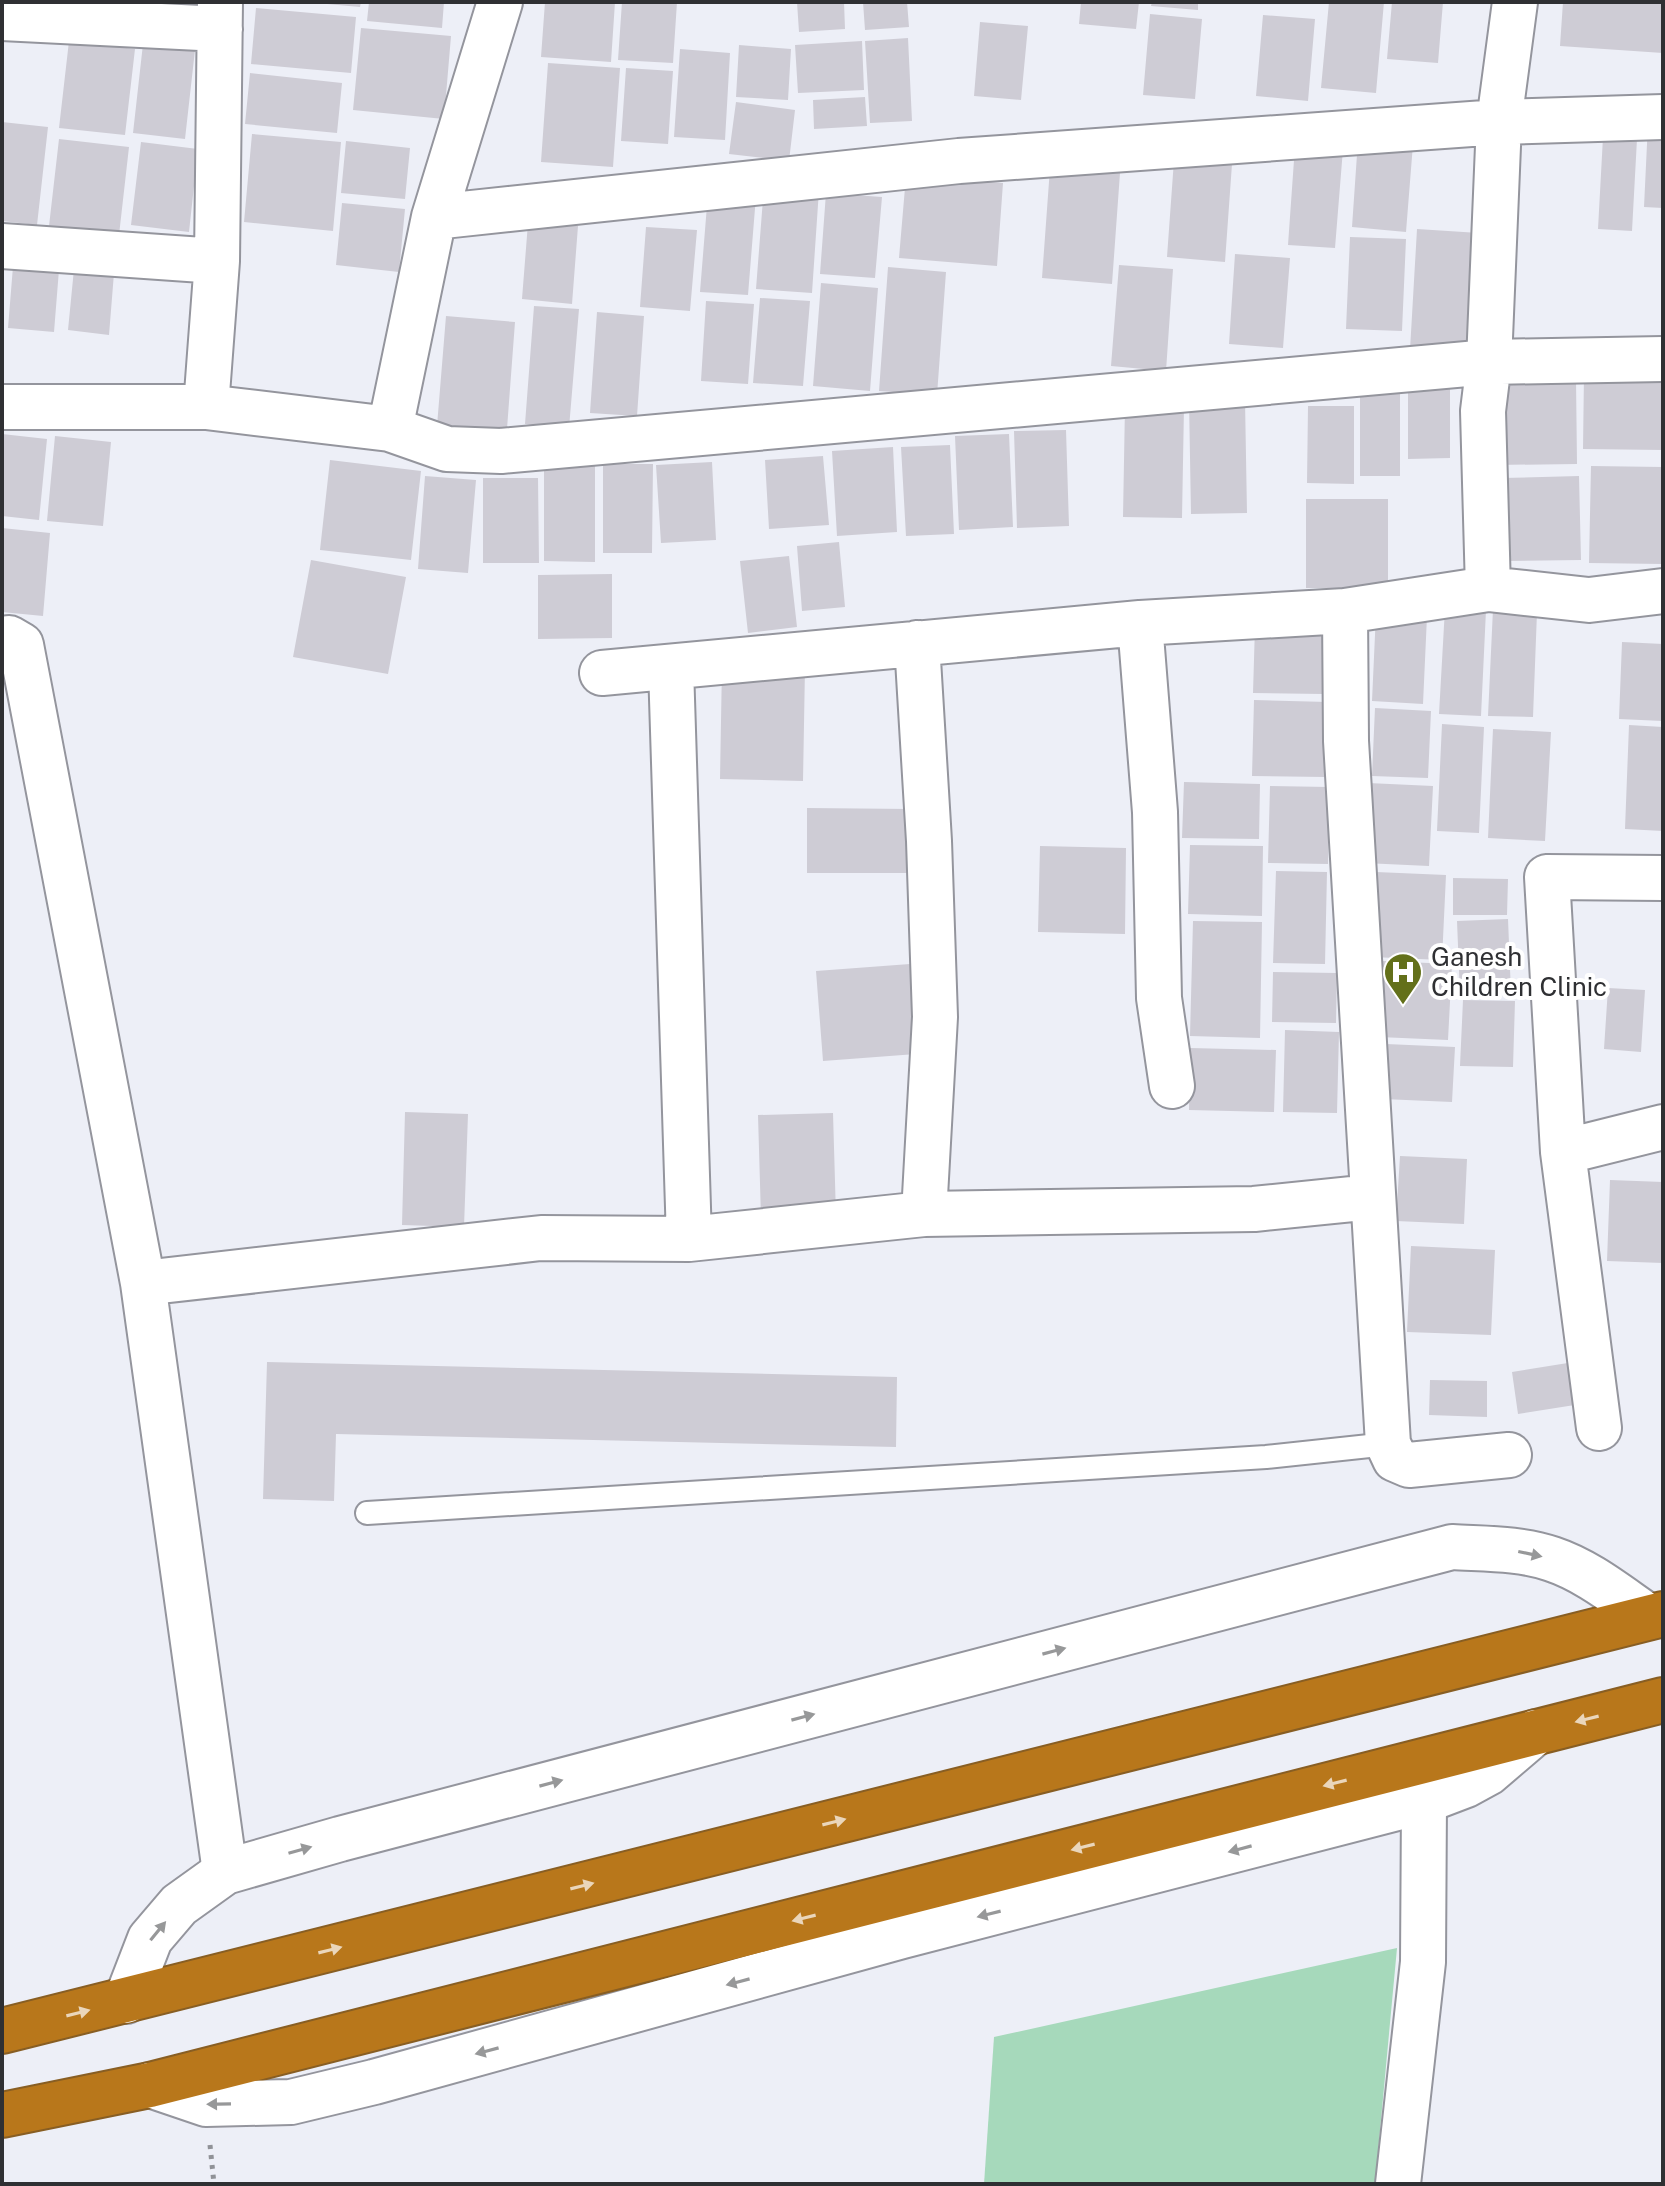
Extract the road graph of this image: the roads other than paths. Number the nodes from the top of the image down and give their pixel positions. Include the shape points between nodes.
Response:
1 (500, 2) edge
2 (1515, 2) edge
3 (220, 15) edge
4 (2, 18) edge
5 (1663, 117) edge
6 (1499, 122) junction
7 (434, 217) junction
8 (2, 246) edge
9 (217, 261) junction
10 (1663, 359) edge
11 (1489, 362) junction
12 (2, 407) edge
13 (206, 407) junction
14 (390, 429) junction
15 (1488, 589) junction
16 (1663, 591) edge
17 (1345, 611) junction
18 (1140, 623) junction
19 (2, 639) edge
20 (917, 643) junction
21 (671, 667) junction
22 (602, 673) dead end
23 (1663, 878) edge
24 (1172, 1086) dead end
25 (1663, 1127) edge
26 (1563, 1152) junction
27 (1372, 1197) junction
28 (924, 1214) junction
29 (689, 1239) junction
30 (143, 1283) junction
31 (1599, 1428) dead end
32 (1388, 1444) junction
33 (1509, 1455) dead end
34 (367, 1513) dead end
35 (1656, 1615) edge
36 (1663, 1700) edge
37 (1536, 1732) junction
38 (1424, 1801) junction
39 (225, 1872) junction
40 (126, 2001) junction
41 (2, 2031) edge
42 (150, 2085) junction
43 (2, 2115) edge
44 (1398, 2184) edge

1 - 7 street
2 - 6 street
3 - 4 street
3 - 9 street
5 - 6 street
6 - 7 street via 959,161
6 - 11 street
7 - 14 street
8 - 9 street
9 - 13 street
10 - 11 street
11 - 14 street via 501,451 447,449
11 - 15 street via 1483,411
12 - 13 street
13 - 14 street
15 - 16 street via 1589,600
15 - 17 street
17 - 18 street
17 - 27 street via 1346,741
18 - 20 street
18 - 24 street via 1155,812 1159,998
19 - 30 street via 21,645
20 - 21 street
20 - 28 street via 935,1017
21 - 22 street
21 - 29 street
23 - 26 street via 1547,877
25 - 26 street
26 - 31 street
27 - 28 street via 1254,1209
27 - 32 street
28 - 29 street
29 - 30 street via 541,1238
30 - 39 street
32 - 33 street via 1395,1459 1409,1465
32 - 34 lane via 1266,1457
39 -> 35 street via 1452,1547 1551,1558
40 -> 35 highway
36 -> 37 highway
37 - 38 street via 1488,1773
37 -> 42 highway
38 -> 42 street via 291,2102 206,2104
38 - 44 street via 1423,1962
40 -> 39 street via 150,1939 179,1905
41 -> 40 highway
42 - 43 highway

